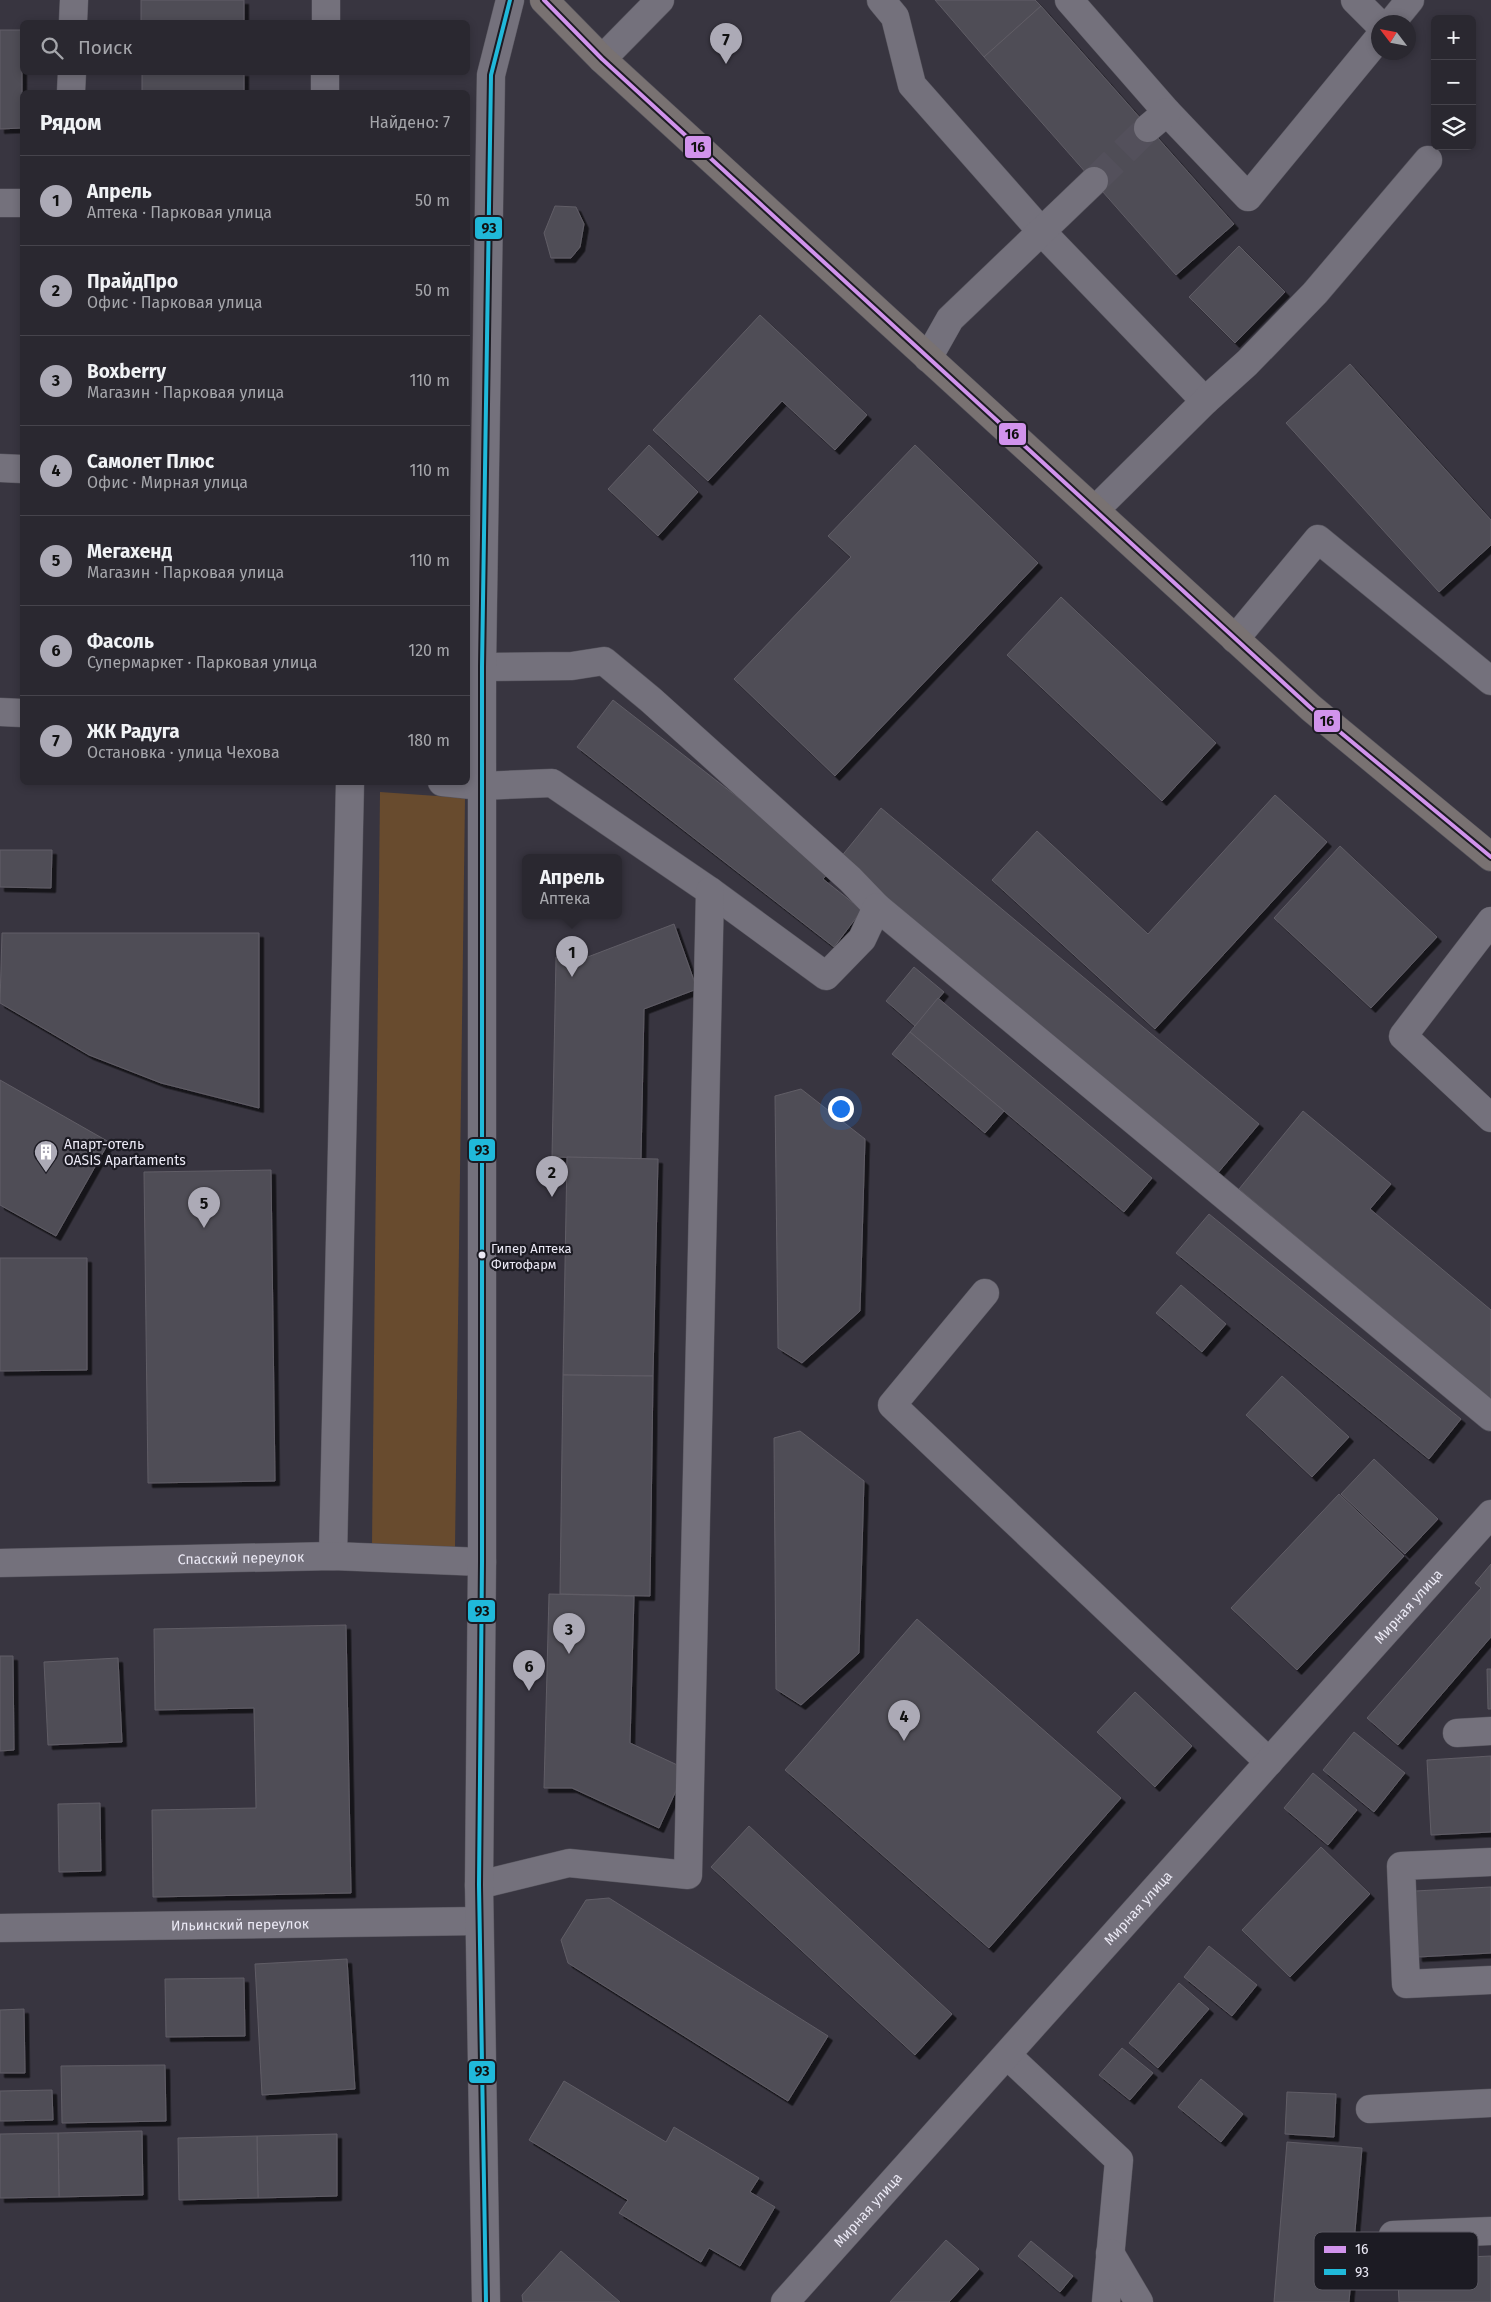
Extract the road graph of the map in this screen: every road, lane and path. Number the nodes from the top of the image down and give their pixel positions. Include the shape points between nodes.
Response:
1 (74, 0) edge
2 (326, 0) edge
3 (510, 0) edge
4 (544, 0) edge
5 (660, 0) edge
6 (881, 0) edge
7 (1069, 0) edge
8 (1354, 0) edge
9 (1410, 0) edge
10 (1398, 15) edge
11 (1371, 16) edge
12 (74, 20) edge
13 (326, 20) edge
14 (1371, 48) edge
15 (602, 59) junction
16 (72, 75) edge
17 (325, 75) edge
18 (71, 90) edge
19 (325, 90) edge
20 (1428, 160) dead end
21 (1094, 181) tunnel mouth
22 (0, 202) edge
23 (20, 203) edge
24 (478, 223) edge
25 (1041, 231) junction
26 (928, 358) junction
27 (1205, 401) junction
28 (0, 468) edge
29 (20, 469) edge
30 (1095, 510) junction
31 (1235, 639) junction
32 (482, 667) junction
33 (1491, 681) edge
34 (0, 712) edge
35 (20, 713) edge
36 (350, 785) edge
37 (470, 785) edge
38 (481, 786) junction
39 (1491, 857) edge
40 (710, 891) junction
41 (877, 907) junction
42 (1491, 921) edge
43 (1491, 1118) edge
44 (985, 1293) dead end
45 (1491, 1417) edge
46 (1491, 1514) edge
47 (333, 1556) junction
48 (482, 1562) junction
49 (0, 1563) edge
50 (1491, 1731) edge
51 (1457, 1733) dead end
52 (1270, 1762) junction
53 (1491, 1862) edge
54 (479, 1885) junction
55 (479, 1921) junction
56 (0, 1928) edge
57 (1491, 1980) edge
58 (1008, 2056) junction
59 (1491, 2103) edge
60 (1370, 2109) dead end
61 (1491, 2231) edge
62 (1466, 2232) edge
63 (1110, 2253) junction
64 (486, 2302) edge
65 (785, 2302) edge
66 (1106, 2302) edge
67 (1139, 2302) edge

1 - 12 street
2 - 13 street
3 - 24 street via 491,75
4 - 15 main road
5 - 15 street
6 - 25 street via 894,17 912,85
7 - 14 street via 1157,120 1248,198
8 - 11 street
9 - 10 street
15 - 26 main road
16 - 18 street
17 - 19 street
20 - 27 street via 1315,293
21 - 25 street
22 - 23 street
24 - 32 street
25 - 26 street via 950,319
25 - 27 street
26 - 30 main road
27 - 30 street
28 - 29 street
30 - 31 main road
31 - 33 street via 1318,539
31 - 39 main road via 1312,708
32 - 38 street
32 - 41 street via 572,666 604,661 850,879
34 - 35 street
36 - 47 street
37 - 38 street
38 - 40 street via 552,782
38 - 48 street
40 - 41 street via 826,976 862,939
40 - 54 street via 688,1875 569,1863
41 - 45 street
42 - 43 street via 1403,1036
44 - 52 street via 892,1405
46 - 52 street, Мирная улица
47 - 48 street, Спасский переулок
47 - 49 street, Спасский переулок
48 - 54 street
50 - 51 street
52 - 58 street, Мирная улица
53 - 57 street via 1400,1866 1406,1984
54 - 55 street
55 - 56 street, Ильинский переулок
55 - 64 street
58 - 63 street via 1119,2160
58 - 65 street, Мирная улица
59 - 60 street
61 - 62 street
63 - 66 street
63 - 67 street

